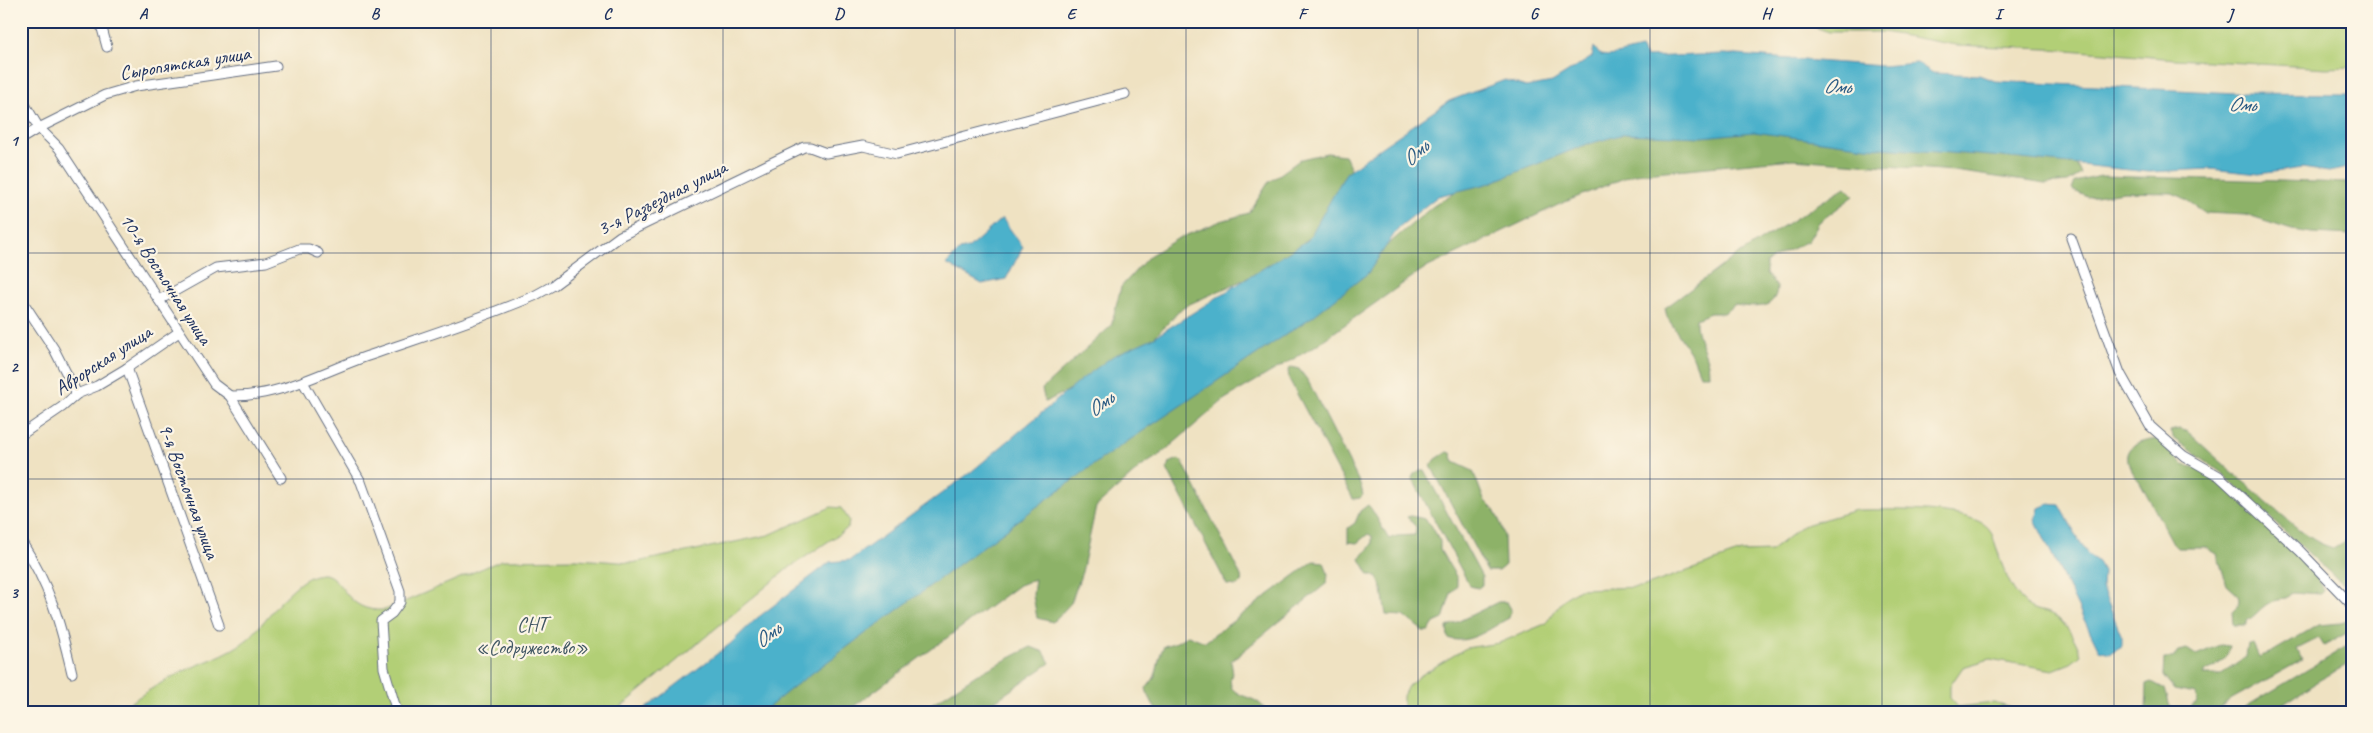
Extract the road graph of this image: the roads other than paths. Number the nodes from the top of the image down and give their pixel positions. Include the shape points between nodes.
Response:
1 (100, 21) edge
2 (107, 47) dead end
3 (276, 66) dead end
4 (1125, 94) dead end
5 (21, 98) edge
6 (39, 128) junction
7 (21, 139) edge
8 (2071, 238) dead end
9 (318, 253) dead end
10 (21, 299) edge
11 (159, 300) junction
12 (178, 332) junction
13 (127, 368) junction
14 (303, 382) junction
15 (77, 394) junction
16 (230, 396) junction
17 (21, 435) edge
18 (281, 478) dead end
19 (21, 541) edge
20 (2352, 606) edge
21 (219, 625) dead end
22 (72, 673) dead end
23 (397, 712) edge

1 - 2 street
3 - 6 street, Сыропятская улица via 136,86 105,95
4 - 14 street, 3-я Разъездная улица via 898,154 863,146 826,153 804,148 620,236 534,296
5 - 6 street, 10-я Восточная улица
6 - 7 street, Сыропятская улица
6 - 11 street, 10-я Восточная улица via 58,148
8 - 20 street via 2120,373 2150,426 2184,456 2219,476
9 - 11 street, Аврорская улица via 299,250 266,262 216,268
10 - 15 street via 54,350
11 - 12 street, 10-я Восточная улица
12 - 13 street, Аврорская улица
12 - 16 street, 10-я Восточная улица via 214,384
13 - 15 street, Аврорская улица
13 - 21 street, 9-я Восточная улица
14 - 16 street, 3-я Разъездная улица via 266,394
14 - 23 street via 361,482 400,591 400,602 381,621 384,668
15 - 17 street, Аврорская улица
16 - 18 street, 10-я Восточная улица
19 - 22 street via 39,569 55,607

